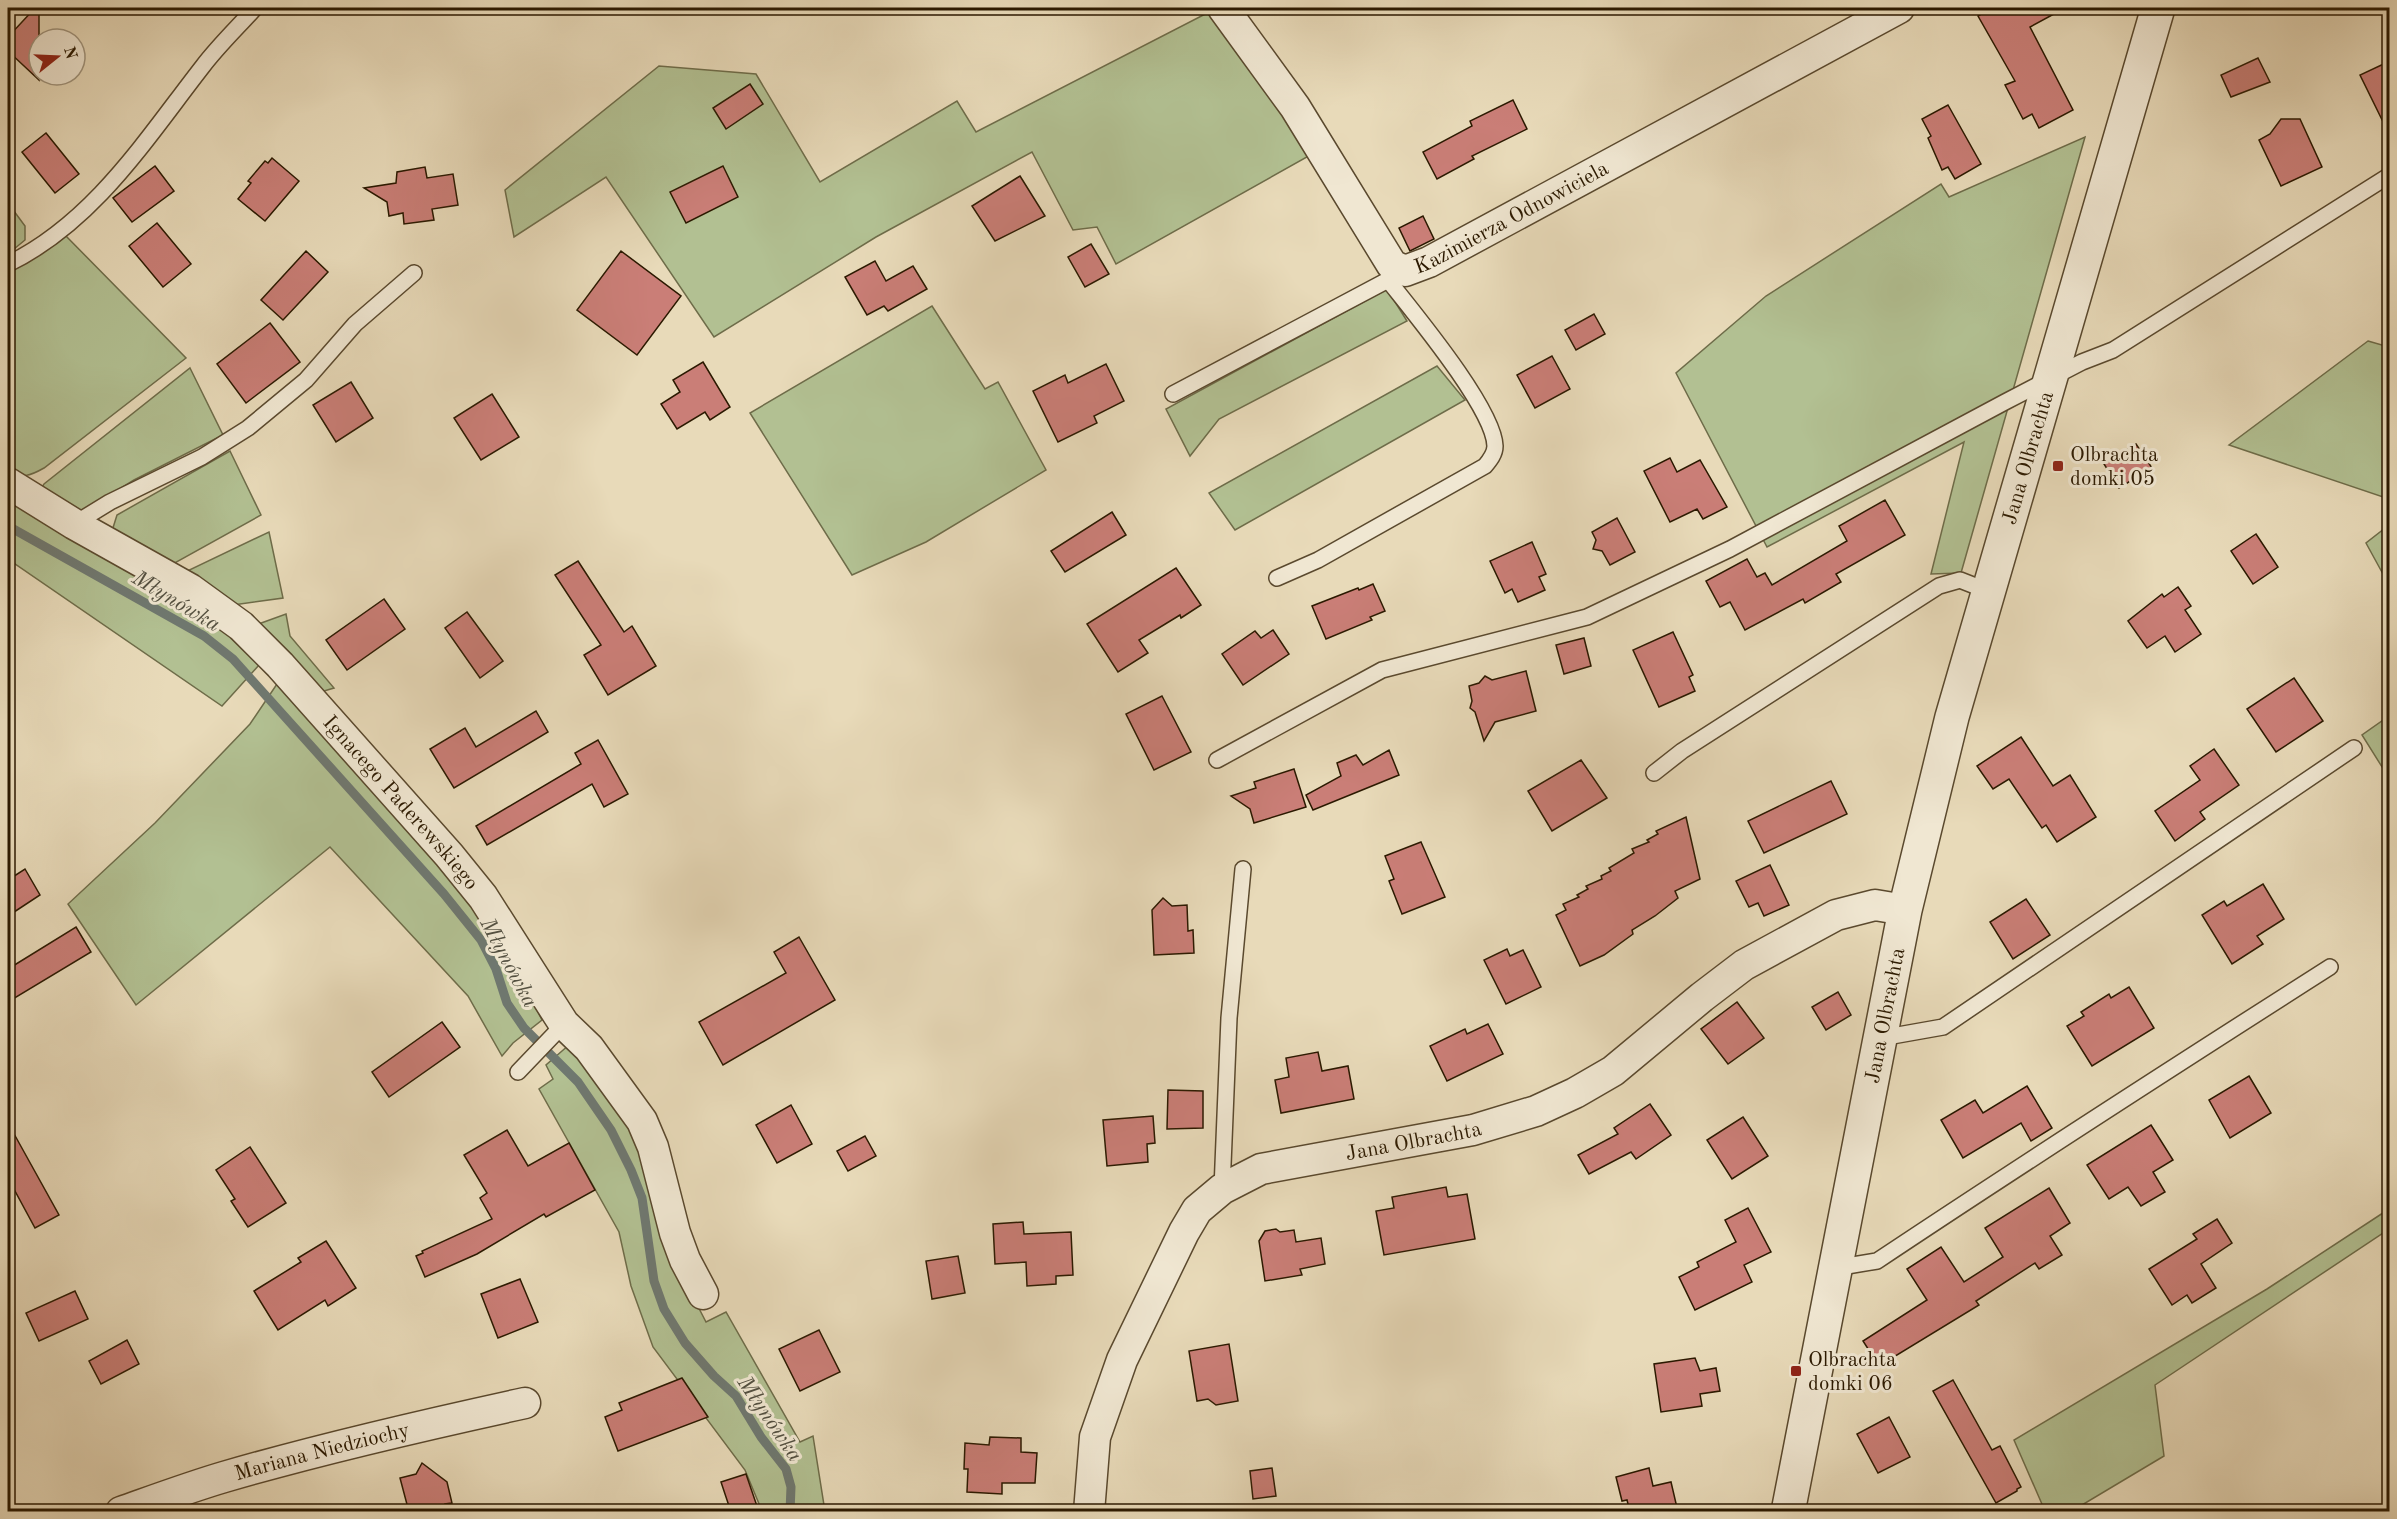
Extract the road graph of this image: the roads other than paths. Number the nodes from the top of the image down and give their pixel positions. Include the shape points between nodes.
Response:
1 (255, 8) edge
2 (1223, 8) edge
3 (1899, 8) edge
4 (2158, 8) edge
5 (2390, 176) edge
6 (8, 264) edge
7 (414, 273) dead end
8 (1394, 274) junction
9 (2049, 380) junction
10 (1173, 394) dead end
11 (8, 483) edge
12 (74, 524) junction
13 (1277, 578) dead end
14 (1988, 591) junction
15 (2354, 748) dead end
16 (1217, 760) dead end
17 (1654, 772) dead end
18 (1243, 869) dead end
19 (1905, 910) junction
20 (2330, 968) dead end
21 (560, 1029) junction
22 (1881, 1038) junction
23 (518, 1072) dead end
24 (1221, 1189) junction
25 (1835, 1268) junction
26 (703, 1294) dead end
27 (525, 1403) dead end
28 (121, 1512) edge
29 (1089, 1512) edge
30 (1788, 1512) edge

1 - 6 lane via 204,64 98,198 44,243
2 - 8 street, Kazimierza Odnowiciela via 1295,108
3 - 8 street, Kazimierza Odnowiciela via 1429,262
4 - 9 street, Jana Olbrachta
5 - 9 lane via 2113,350
7 - 12 lane via 355,324 306,380 248,428
8 - 10 lane
8 - 13 lane via 1491,425 1495,448 1491,459 1485,466 1318,560
9 - 14 street, Jana Olbrachta
9 - 16 lane via 1730,549 1587,617 1382,670
11 - 12 street, Ignacego Paderewskiego
12 - 21 street, Ignacego Paderewskiego via 190,589 241,626 280,665 483,897
14 - 17 lane via 1960,580 1939,586
14 - 19 street, Jana Olbrachta via 1952,717
15 - 22 lane via 1943,1027
18 - 24 lane via 1229,1018
19 - 22 street, Jana Olbrachta
19 - 24 street, Jana Olbrachta via 1875,905 1836,915 1744,965 1613,1071 1536,1111 1473,1130 1261,1169
20 - 25 lane via 1877,1260
21 - 23 lane
21 - 26 street, Ignacego Paderewskiego via 589,1048 647,1131 675,1233
22 - 25 street, Jana Olbrachta
24 - 29 street, Jana Olbrachta via 1197,1210 1184,1232 1122,1360 1095,1437
25 - 30 street, Jana Olbrachta
27 - 28 street, Mariana Niedziochy via 304,1455

